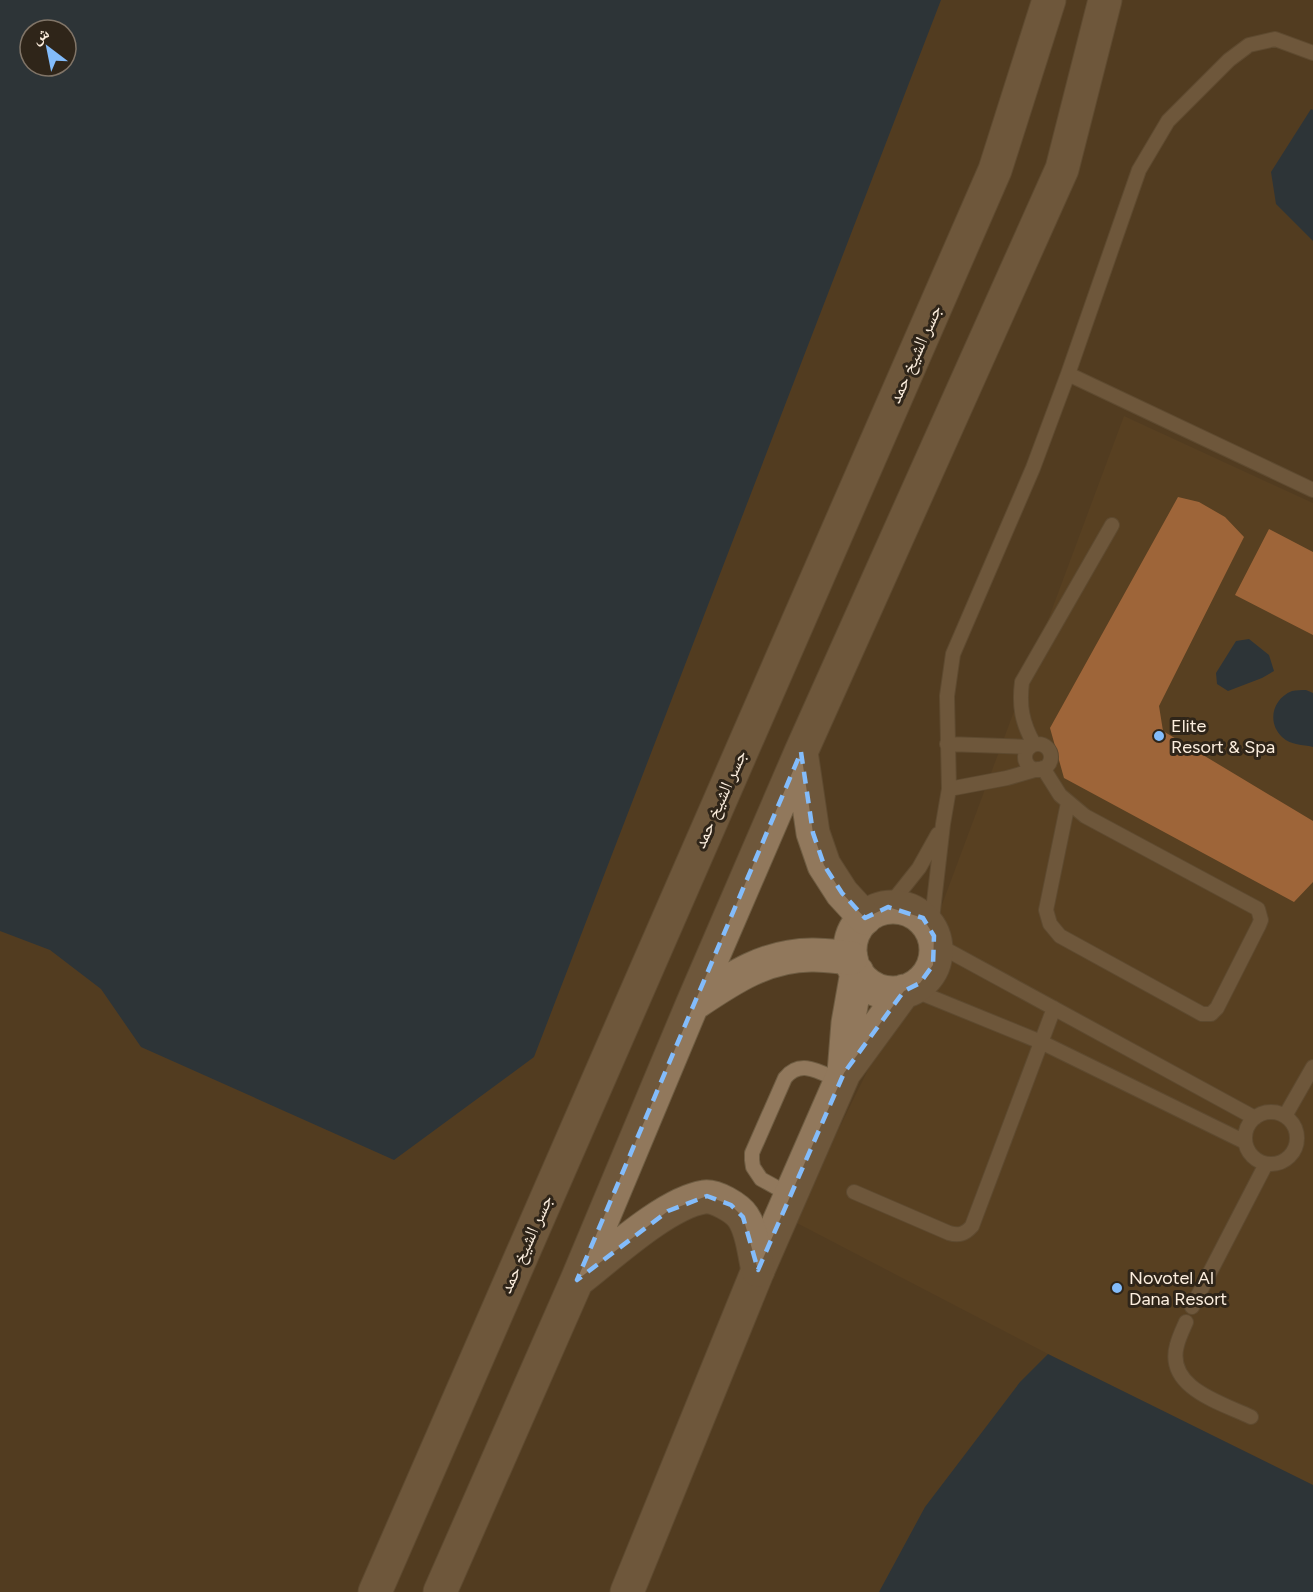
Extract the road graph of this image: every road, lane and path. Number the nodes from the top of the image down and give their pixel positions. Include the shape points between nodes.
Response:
1 (1049, 0) edge
2 (1105, 0) edge
3 (1313, 53) edge
4 (1068, 374) junction
5 (1313, 490) edge
6 (1112, 525) dead end
7 (947, 744) junction
8 (1032, 746) junction
9 (801, 752) junction
10 (1041, 769) junction
11 (950, 789) junction
12 (1068, 802) junction
13 (943, 824) junction
14 (876, 912) junction
15 (933, 936) junction
16 (854, 965) junction
17 (907, 990) junction
18 (692, 1005) junction
19 (1054, 1008) junction
20 (1041, 1042) junction
21 (1313, 1067) edge
22 (842, 1077) junction
23 (1286, 1116) junction
24 (1255, 1118) junction
25 (1245, 1142) junction
26 (1266, 1164) junction
27 (854, 1192) dead end
28 (790, 1195) junction
29 (758, 1270) junction
30 (577, 1280) junction
31 (1192, 1307) dead end
32 (1185, 1322) dead end
33 (1251, 1417) dead end
34 (375, 1592) edge
35 (440, 1592) edge
36 (627, 1592) edge

1 - 34 main road, جسر الشيخ حمد via 995,170
2 - 9 main road via 1062,169
3 - 4 lane via 1275,39 1249,45 1228,60 1168,122 1139,170
4 - 5 lane
4 - 7 lane via 1033,468 953,654 947,696
6 - 8 lane via 1022,682 1022,716
7 - 8 lane
7 - 11 lane
8 - 10 lane via 1025,759 1030,767
8 - 10 lane via 1045,746 1050,755 1048,765
9 - 14 main road via 813,833 824,865 842,893
9 - 18 main road
10 - 11 lane
10 - 12 lane
11 - 13 lane
12 - 12 lane via 1046,910 1054,931 1202,1014 1211,1014 1259,925 1258,909 1085,816
13 - 14 lane via 918,867
13 - 15 lane
14 - 15 main road via 901,907 913,911 923,918
14 - 16 main road via 855,930 851,944
15 - 17 main road via 936,955 928,975
15 - 19 lane
16 - 17 main road via 866,982 877,989 891,993
16 - 18 main road via 813,955 765,962
16 - 22 main road
17 - 20 lane
17 - 22 main road
18 - 30 main road
19 - 20 lane
19 - 24 lane
20 - 25 lane
20 - 27 lane via 968,1231 949,1233
21 - 23 lane
22 - 28 main road
22 - 28 lane via 809,1067 795,1068 785,1078 752,1153 756,1174
23 - 24 lane via 1270,1112
23 - 26 lane via 1297,1133 1293,1153 1286,1160
24 - 25 lane via 1245,1133
25 - 26 lane via 1252,1156
26 - 31 lane
28 - 29 main road
29 - 30 main road via 743,1218 731,1205 707,1196 668,1211
29 - 36 main road
30 - 35 main road
32 - 33 lane via 1176,1355 1180,1375 1194,1389

